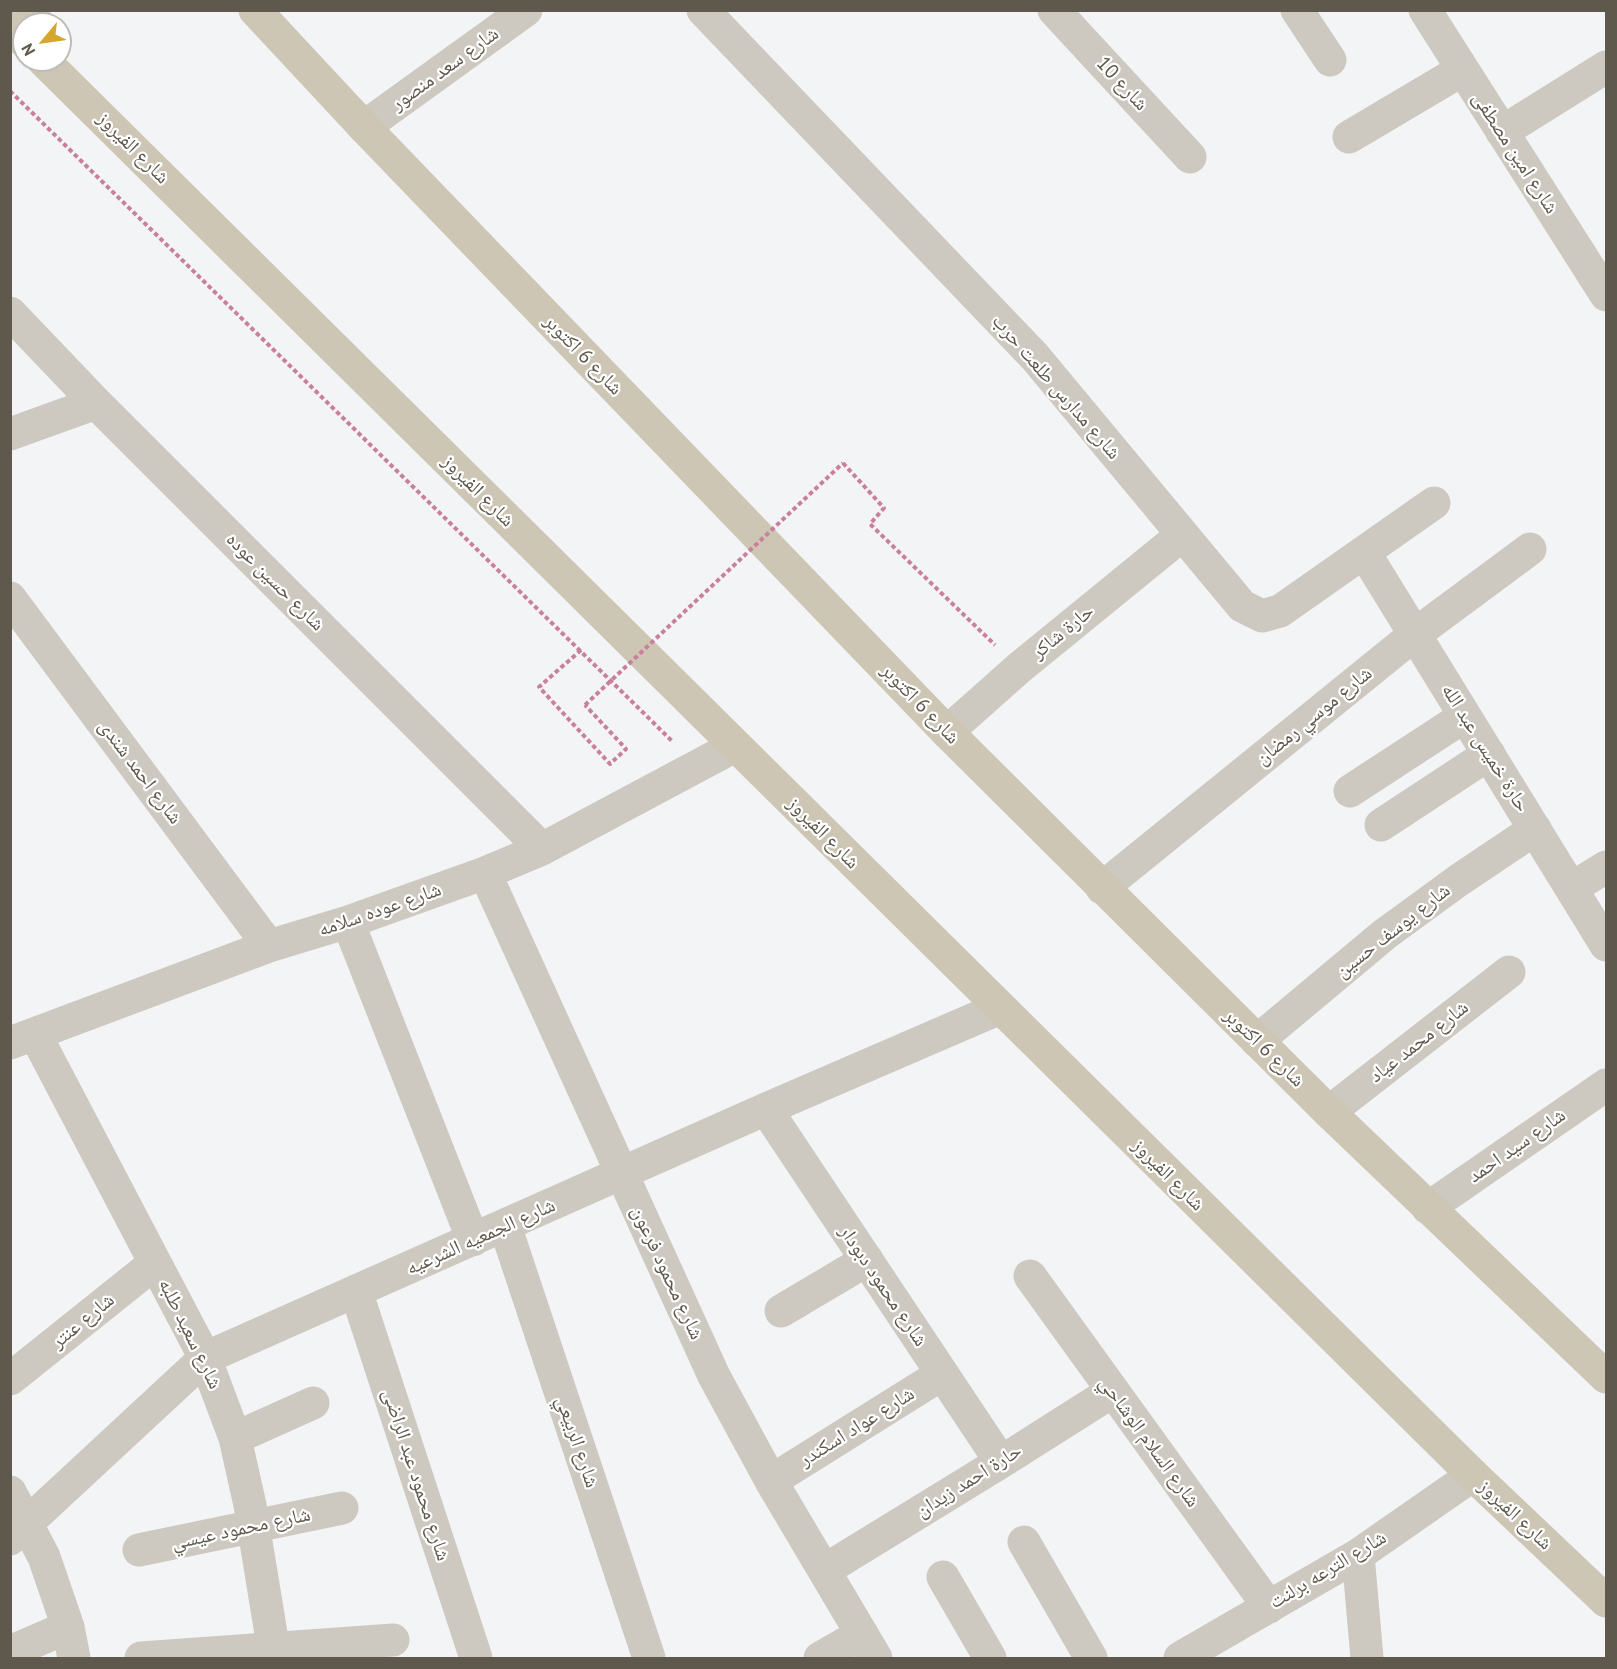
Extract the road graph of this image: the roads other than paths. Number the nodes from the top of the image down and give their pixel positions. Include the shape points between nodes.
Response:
1 (255, 10) edge
2 (526, 10) edge
3 (703, 10) edge
4 (1054, 10) edge
5 (1297, 10) edge
6 (1425, 10) edge
7 (1330, 60) dead end
8 (1606, 67) edge
9 (1462, 69) junction
10 (58, 72) edge
11 (364, 127) junction
12 (1502, 132) junction
13 (1349, 137) dead end
14 (1190, 157) dead end
15 (1603, 281) edge
16 (10, 313) edge
17 (96, 403) junction
18 (10, 434) edge
19 (1434, 503) dead end
20 (1182, 535) junction
21 (1530, 549) dead end
22 (1364, 552) junction
23 (10, 598) edge
24 (1414, 634) junction
25 (1465, 716) junction
26 (947, 732) junction
27 (735, 746) junction
28 (1489, 754) junction
29 (1350, 791) dead end
30 (1381, 825) dead end
31 (1535, 829) junction
32 (542, 849) junction
33 (1606, 867) edge
34 (485, 873) junction
35 (1102, 888) junction
36 (1572, 888) junction
37 (348, 922) junction
38 (1606, 945) edge
39 (269, 946) junction
40 (1509, 972) dead end
41 (1000, 1008) junction
42 (19, 1036) edge
43 (1257, 1041) junction
44 (1606, 1084) edge
45 (766, 1109) junction
46 (1329, 1112) junction
47 (622, 1174) junction
48 (1428, 1208) junction
49 (505, 1226) junction
50 (473, 1240) junction
51 (867, 1260) junction
52 (155, 1263) junction
53 (1030, 1276) dead end
54 (357, 1291) junction
55 (781, 1311) dead end
56 (205, 1358) junction
57 (942, 1374) junction
58 (1606, 1377) edge
59 (10, 1379) edge
60 (1113, 1391) junction
61 (313, 1403) dead end
62 (235, 1438) junction
63 (1001, 1462) junction
64 (1473, 1475) junction
65 (771, 1481) junction
66 (10, 1492) edge
67 (342, 1508) dead end
68 (254, 1528) junction
69 (19, 1531) edge
70 (1024, 1542) dead end
71 (139, 1550) dead end
72 (1358, 1555) junction
73 (825, 1570) junction
74 (943, 1578) dead end
75 (1606, 1602) edge
76 (1269, 1607) junction
77 (68, 1627) junction
78 (393, 1640) dead end
79 (869, 1646) edge
80 (10, 1652) edge
81 (274, 1654) edge
82 (74, 1659) edge
83 (141, 1659) edge
84 (476, 1659) edge
85 (650, 1659) edge
86 (820, 1659) edge
87 (990, 1659) edge
88 (1091, 1659) edge
89 (1180, 1659) edge
90 (1367, 1659) edge

1 - 11 main road, شارع 6 اكتوبر
2 - 11 street, شارع سعد منصور
3 - 20 street, شارع مدارس طلعت حرب via 1035,357
4 - 14 street, شارع 10
5 - 7 street
6 - 9 street, شارع امين مصطفى
8 - 12 street
9 - 12 street, شارع امين مصطفى
9 - 13 street
10 - 27 main road, شارع الفيروز
11 - 26 main road, شارع 6 اكتوبر
12 - 15 street, شارع امين مصطفى
16 - 17 street, شارع حسين عوده
17 - 18 street
17 - 32 street, شارع حسين عوده
19 - 22 street, شارع مدارس طلعت حرب
20 - 22 street, شارع مدارس طلعت حرب via 1242,606 1262,616 1280,611
20 - 26 street, حارة شاكر
21 - 24 street, شارع موسي رمضان
22 - 24 street, حارة خميس عبد الله
23 - 39 street, شارع احمد شندى
24 - 25 street, حارة خميس عبد الله
24 - 35 street, شارع موسي رمضان
25 - 28 street, حارة خميس عبد الله
25 - 29 street
26 - 35 main road, شارع 6 اكتوبر
27 - 32 street, شارع عوده سلامه
27 - 41 main road, شارع الفيروز
28 - 30 street
28 - 31 street, حارة خميس عبد الله
31 - 36 street, حارة خميس عبد الله
31 - 43 street, شارع يوسف حسين via 1385,934
32 - 34 street, شارع عوده سلامه
33 - 36 street
34 - 37 street, شارع عوده سلامه
34 - 47 street, شارع محمود فرعون
35 - 43 main road, شارع 6 اكتوبر
36 - 38 street, حارة خميس عبد الله
37 - 39 street, شارع عوده سلامه
37 - 50 street
39 - 42 street, شارع عوده سلامه
40 - 46 street, شارع محمد عياد
41 - 45 street, شارع الجمعيه الشرعيه
41 - 64 main road, شارع الفيروز
42 - 52 street, شارع سعيد طلبه
43 - 46 main road, شارع 6 اكتوبر
44 - 48 street, شارع سيد احمد
45 - 47 street, شارع الجمعيه الشرعيه
45 - 51 street, شارع محمود دبودار
46 - 48 main road, شارع 6 اكتوبر
47 - 49 street, شارع الجمعيه الشرعيه
47 - 65 street, شارع محمود فرعون via 714,1376
48 - 58 main road, شارع 6 اكتوبر
49 - 50 street, شارع الجمعيه الشرعيه
49 - 85 street, شارع الربيعي
50 - 54 street, شارع الجمعيه الشرعيه
51 - 55 street
51 - 57 street, شارع محمود دبودار
52 - 56 street, شارع سعيد طلبه
52 - 59 street, شارع عنتر
53 - 60 street, شارع السلام الوشاحي
54 - 56 street, شارع الجمعيه الشرعيه
54 - 84 street, شارع محمود عبد الراضى
56 - 62 street, شارع سعيد طلبه
56 - 69 street, شارع الجمعيه الشرعيه
57 - 63 street, شارع محمود دبودار
57 - 65 street, شارع عواد اسكندر
60 - 63 street, حارة احمد زيدان
60 - 76 street, شارع السلام الوشاحي
61 - 62 street
62 - 68 street, شارع سعيد طلبه
63 - 73 street, حارة احمد زيدان
64 - 72 street, شارع الترعه برلنت
64 - 75 main road, شارع الفيروز
65 - 73 street, شارع محمود فرعون
66 - 69 street
67 - 68 street, شارع محمود عيسي
68 - 71 street, شارع محمود عيسي
68 - 81 street, شارع سعيد طلبه
69 - 77 street via 44,1557
70 - 88 street
72 - 76 street, شارع الترعه برلنت
72 - 90 street
73 - 79 street, شارع محمود فرعون
74 - 87 street
76 - 89 street, شارع الترعه برلنت
77 - 80 street
77 - 82 street
78 - 81 street
79 - 86 street
81 - 83 street

